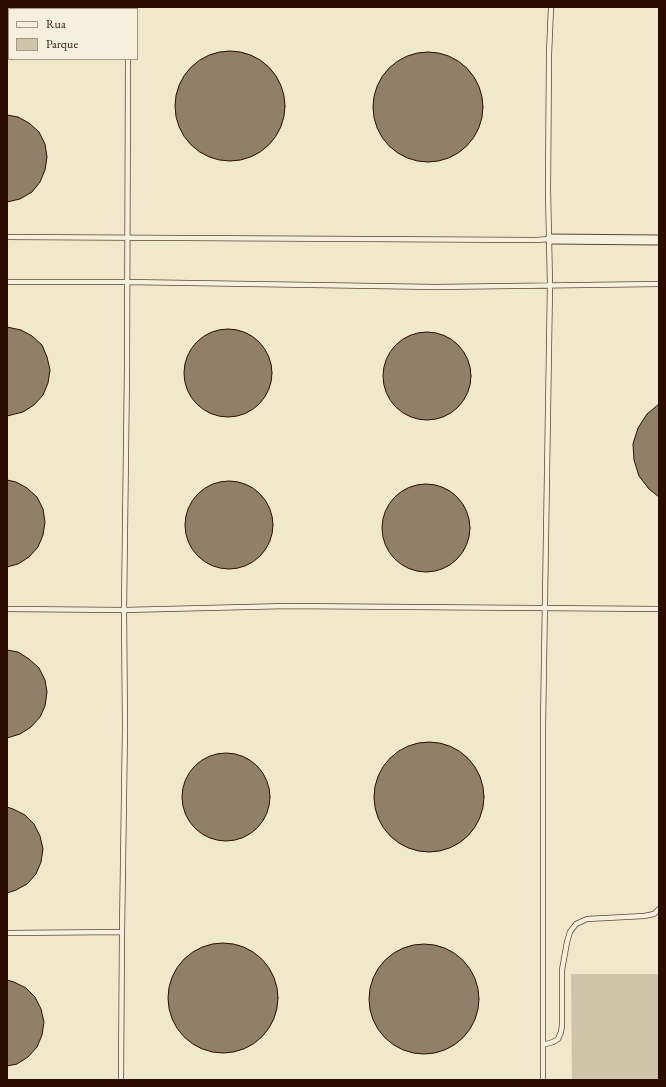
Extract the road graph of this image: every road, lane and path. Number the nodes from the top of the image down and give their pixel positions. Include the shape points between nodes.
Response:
1 (551, 7) edge
2 (128, 60) edge
3 (7, 237) edge
4 (127, 238) junction
5 (550, 239) junction
6 (659, 240) edge
7 (7, 282) edge
8 (127, 282) junction
9 (659, 284) edge
10 (550, 285) junction
11 (7, 608) edge
12 (545, 608) junction
13 (659, 609) edge
14 (124, 610) junction
15 (658, 911) edge
16 (122, 932) junction
17 (7, 933) edge
18 (543, 1045) junction
19 (121, 1080) edge
20 (543, 1080) edge

1 - 5 lane via 548,182
2 - 4 lane
3 - 4 lane
4 - 5 lane
4 - 8 lane
5 - 6 street
5 - 10 lane
7 - 8 lane
8 - 10 lane via 436,287
8 - 14 lane
9 - 10 lane
10 - 12 lane
11 - 14 lane
12 - 13 lane
12 - 14 lane via 287,606
12 - 18 lane
14 - 16 lane
15 - 18 lane via 644,916 587,919 576,924 570,932 562,970 561,1032 558,1039
16 - 17 lane
16 - 19 lane
18 - 20 lane

